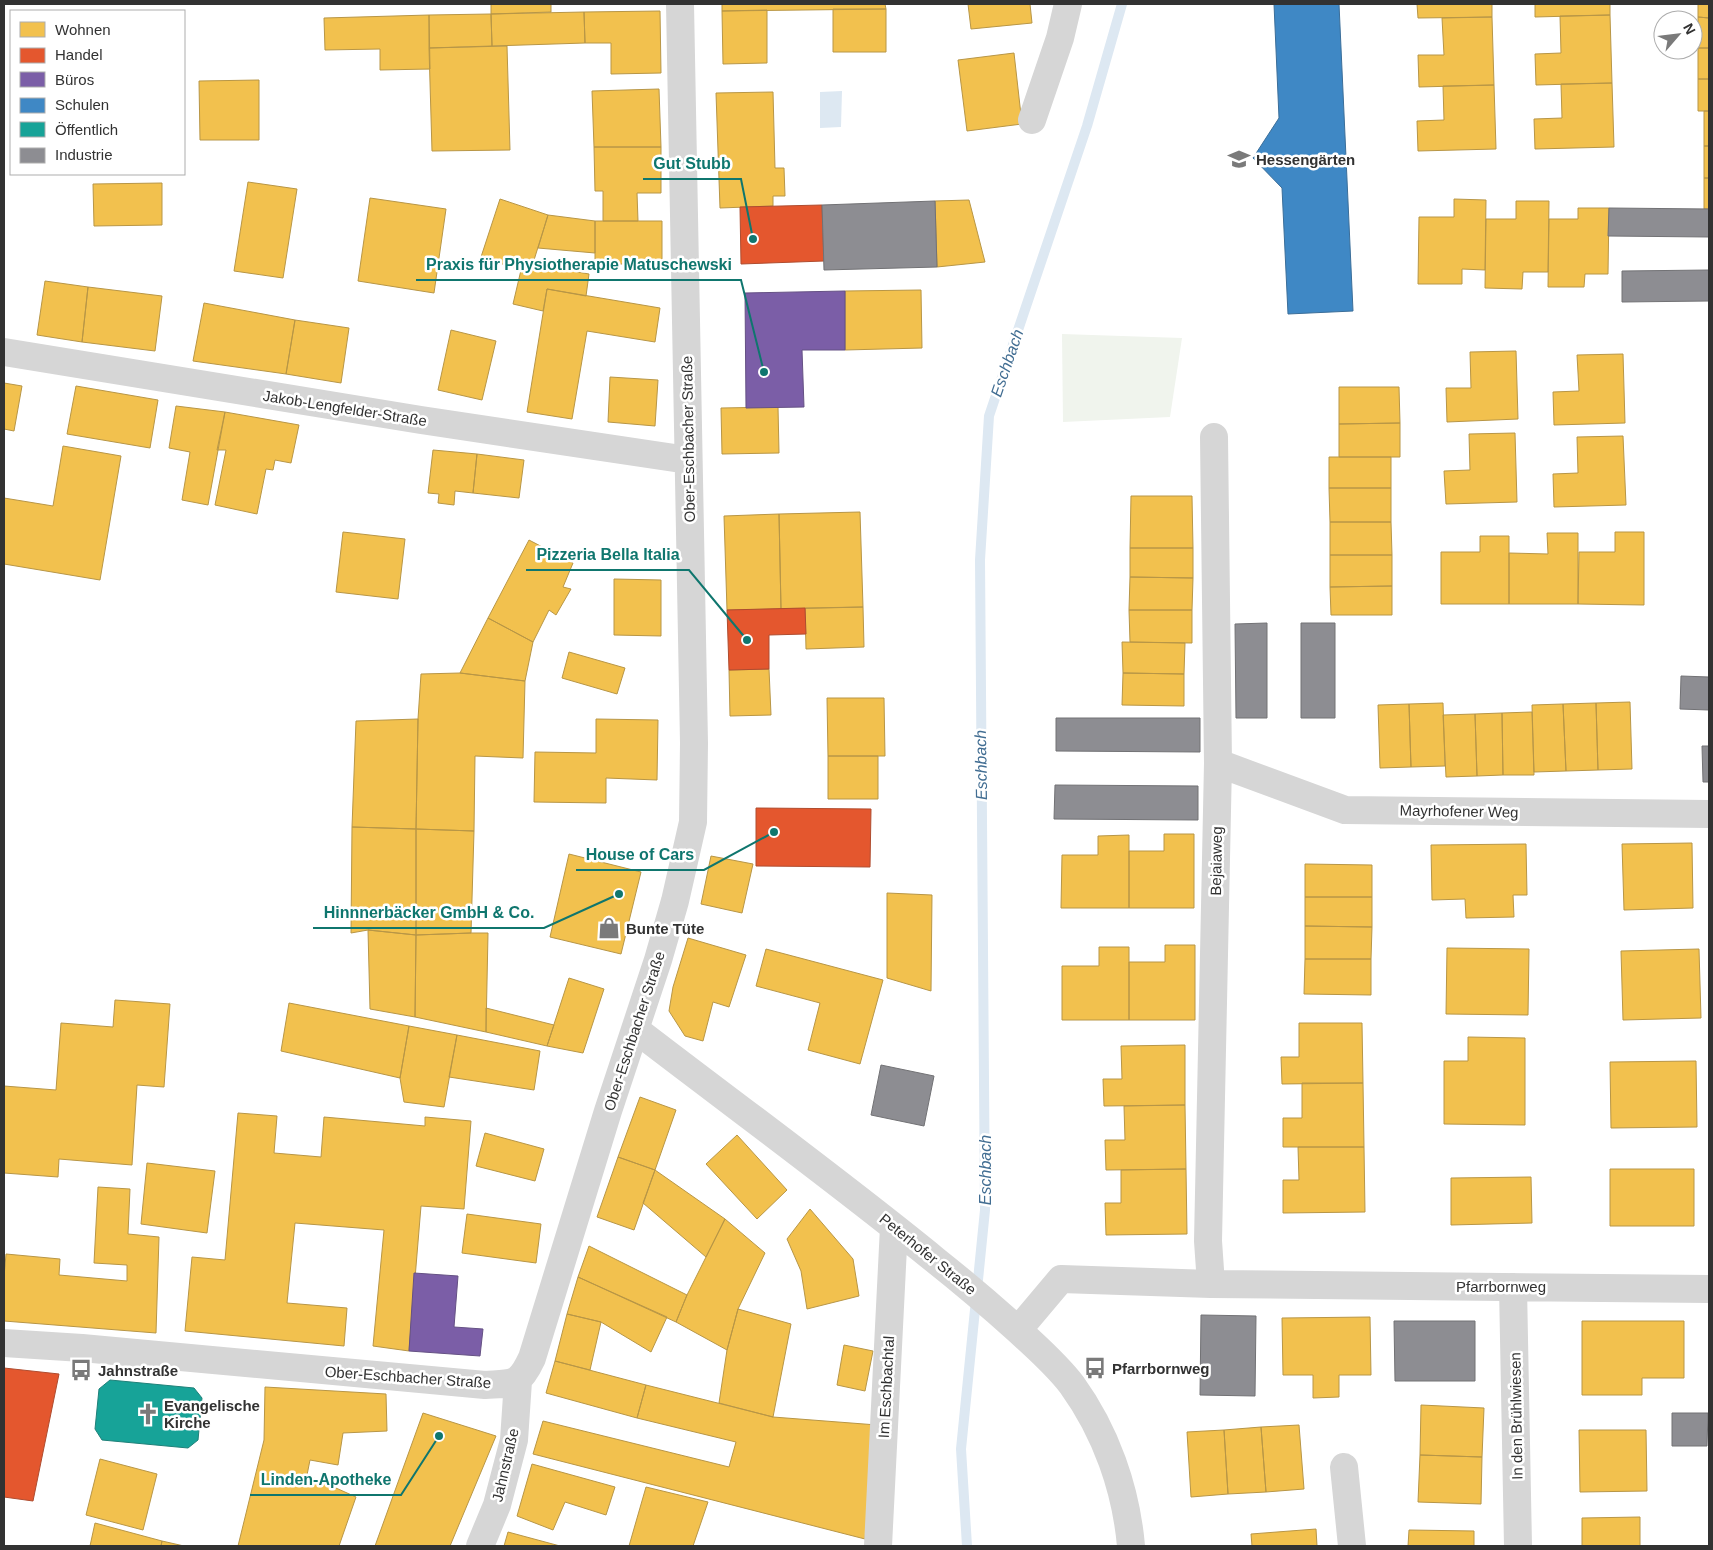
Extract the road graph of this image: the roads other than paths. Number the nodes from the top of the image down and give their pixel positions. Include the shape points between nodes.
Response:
1 (680, 4) edge
2 (1068, 4) edge
3 (1032, 120) dead end
4 (4, 352) edge
5 (1214, 437) dead end
6 (688, 460) junction
7 (1218, 763) junction
8 (1709, 814) edge
9 (635, 1029) junction
10 (894, 1227) junction
11 (1211, 1284) junction
12 (1513, 1287) junction
13 (1709, 1289) edge
14 (1018, 1330) junction
15 (4, 1343) edge
16 (518, 1381) junction
17 (1344, 1467) dead end
18 (480, 1546) edge
19 (878, 1546) edge
20 (1131, 1546) edge
21 (1352, 1546) edge
22 (1518, 1546) edge

1 - 6 street, Ober-Eschbacher Straße
2 - 3 street
4 - 6 street, Jakob-Lengfelder-Straße
5 - 7 street, Bejaiaweg
6 - 9 street, Ober-Eschbacher Straße via 693,822 675,901
7 - 8 street, Mayrhofener Weg via 1345,810
7 - 11 street, Bejaiaweg via 1208,1231
9 - 10 street, Peterhofer Straße
9 - 16 street, Ober-Eschbacher Straße via 532,1358
10 - 14 street, Peterhofer Straße
10 - 19 street, Im Eschbachtal
11 - 12 street, Pfarrbornweg
11 - 14 street, Pfarrbornweg via 1061,1279
12 - 13 street, Pfarrbornweg
12 - 22 street, In den Brühlwiesen
14 - 20 street, Peterhofer Straße via 1072,1385 1104,1440 1120,1482
15 - 16 street, Ober-Eschbacher Straße via 485,1384
16 - 18 street, Jahnstraße via 514,1440 497,1505
17 - 21 street

